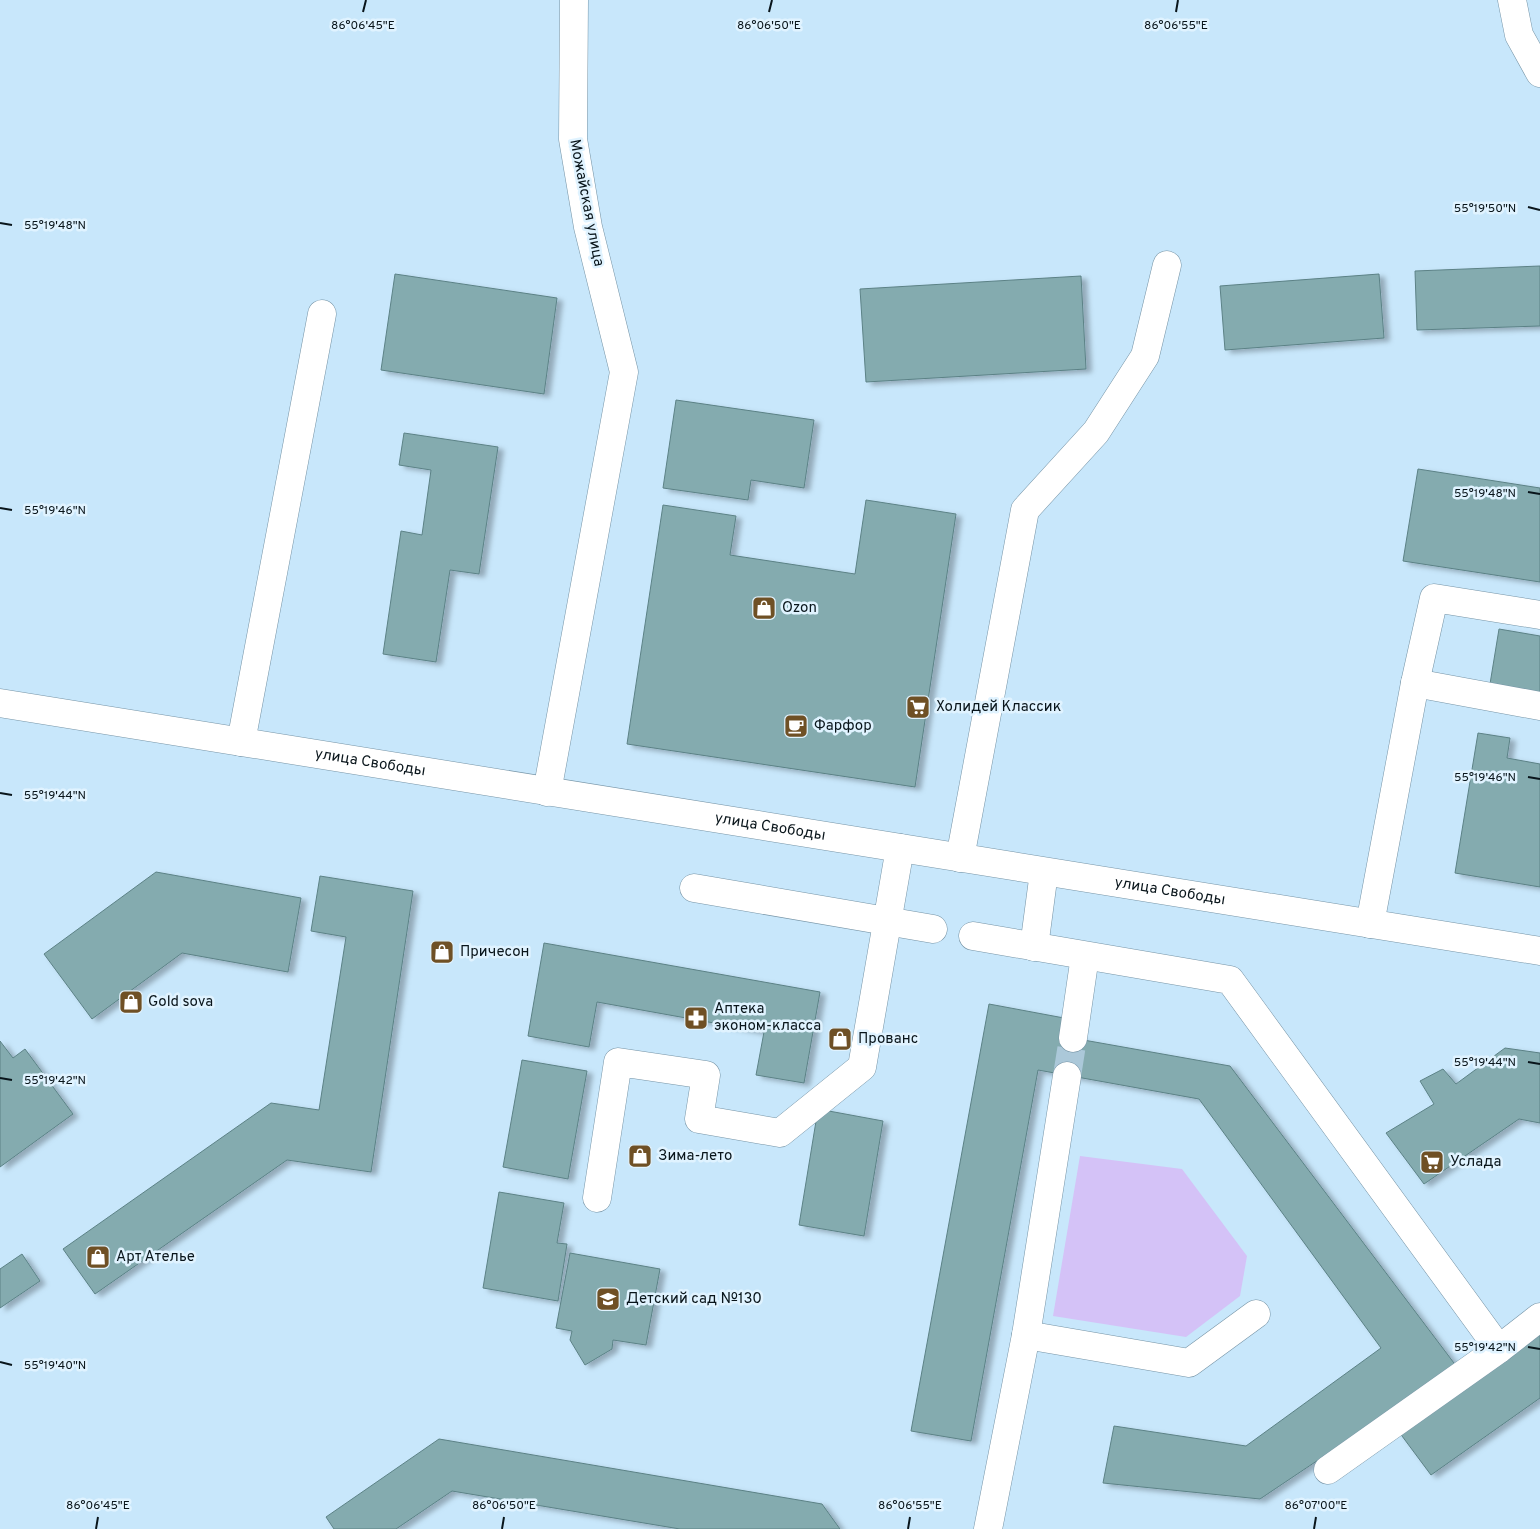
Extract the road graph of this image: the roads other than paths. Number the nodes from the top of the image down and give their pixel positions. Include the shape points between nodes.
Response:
1 (574, 0) edge
2 (1512, 0) edge
3 (1540, 73) edge
4 (1167, 266) dead end
5 (322, 314) dead end
6 (1540, 615) edge
7 (1415, 683) junction
8 (0, 704) edge
9 (1540, 706) edge
10 (241, 742) junction
11 (547, 792) junction
12 (900, 848) junction
13 (960, 858) junction
14 (1044, 872) junction
15 (694, 888) dead end
16 (887, 921) junction
17 (1370, 924) junction
18 (933, 929) dead end
19 (973, 936) dead end
20 (1034, 947) junction
21 (1540, 951) edge
22 (1085, 956) junction
23 (1072, 1038) tunnel mouth
24 (1067, 1076) tunnel mouth
25 (597, 1198) dead end
26 (1256, 1314) dead end
27 (1540, 1317) edge
28 (1026, 1336) junction
29 (1499, 1349) junction
30 (1328, 1470) dead end
31 (988, 1529) edge

1 - 11 street, Можайская улица via 573,139 588,227 624,372
2 - 3 street via 1519,35
4 - 13 street via 1145,356 1096,432 1025,510
5 - 10 street
6 - 7 street via 1434,598
7 - 9 street
7 - 17 street
8 - 10 street, улица Свободы
10 - 11 street, улица Свободы
11 - 12 street, улица Свободы
12 - 13 street, улица Свободы
12 - 16 street
13 - 14 street, улица Свободы
14 - 17 street, улица Свободы
14 - 20 street
15 - 16 street
16 - 18 street
16 - 25 street via 862,1067 780,1133 699,1119 706,1076 618,1062
17 - 21 street, улица Свободы
19 - 20 street
20 - 22 street
22 - 23 street
22 - 29 street via 1230,980
24 - 28 street
26 - 28 street via 1189,1363
27 - 29 street
28 - 31 street
29 - 30 street

